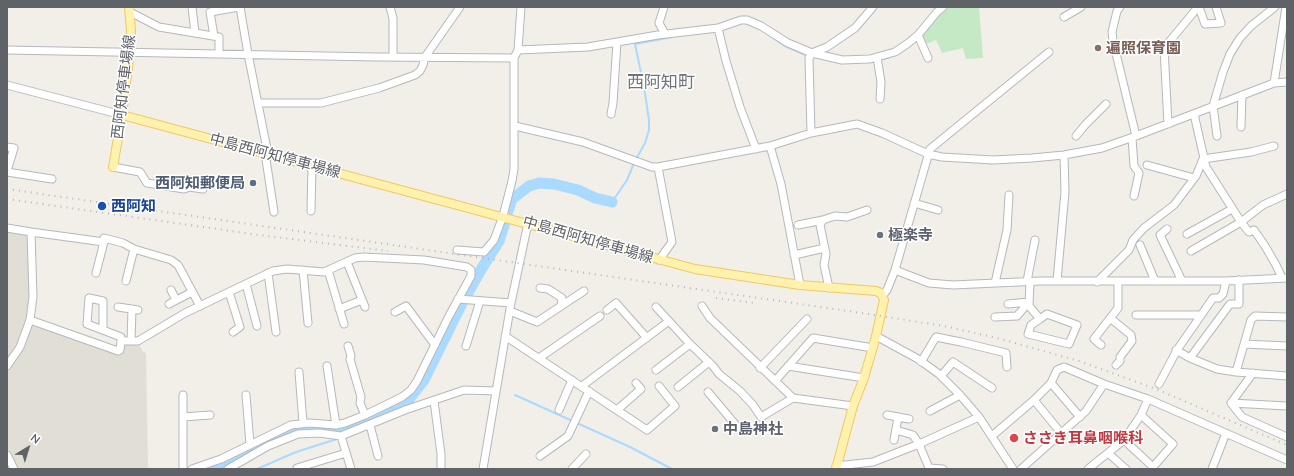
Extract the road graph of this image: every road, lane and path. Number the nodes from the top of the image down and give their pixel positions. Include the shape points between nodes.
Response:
1 (192, 7) edge
2 (240, 7) edge
3 (390, 7) edge
4 (460, 7) edge
5 (521, 7) edge
6 (664, 7) edge
7 (873, 7) edge
8 (943, 7) edge
9 (1081, 7) edge
10 (1120, 7) edge
11 (1199, 7) edge
12 (1216, 7) edge
13 (1275, 7) edge
14 (1286, 7) edge
15 (130, 9) edge
16 (1064, 17) dead end
17 (718, 28) junction
18 (195, 33) junction
19 (665, 34) junction
20 (918, 35) junction
21 (214, 36) junction
22 (616, 42) junction
23 (7, 50) edge
24 (518, 50) junction
25 (130, 52) junction
26 (1049, 52) dead end
27 (219, 53) junction
28 (248, 54) junction
29 (812, 54) junction
30 (393, 57) junction
31 (425, 57) junction
32 (514, 58) junction
33 (877, 58) junction
34 (928, 58) dead end
35 (1287, 82) edge
36 (1274, 83) junction
37 (7, 85) edge
38 (1242, 95) junction
39 (880, 99) dead end
40 (258, 103) junction
41 (1106, 104) dead end
42 (1213, 106) junction
43 (610, 114) dead end
44 (1194, 114) junction
45 (122, 115) junction
46 (1168, 124) junction
47 (515, 126) junction
48 (1241, 127) dead end
49 (811, 132) junction
50 (1076, 136) dead end
51 (1217, 136) dead end
52 (1134, 137) junction
53 (770, 146) junction
54 (1274, 146) dead end
55 (7, 147) edge
56 (756, 148) junction
57 (267, 154) junction
58 (928, 154) junction
59 (1064, 155) junction
60 (1203, 159) junction
61 (1147, 165) dead end
62 (312, 166) junction
63 (114, 167) joint
64 (658, 167) junction
65 (7, 172) edge
66 (1194, 178) junction
67 (52, 179) dead end
68 (203, 189) dead end
69 (1287, 194) edge
70 (1009, 195) dead end
71 (1134, 196) dead end
72 (914, 203) junction
73 (1232, 208) junction
74 (867, 210) dead end
75 (938, 210) dead end
76 (311, 211) dead end
77 (274, 212) dead end
78 (503, 216) junction
79 (823, 220) junction
80 (1241, 222) junction
81 (528, 223) junction
82 (798, 225) dead end
83 (7, 228) edge
84 (1168, 229) dead end
85 (31, 232) junction
86 (1187, 234) dead end
87 (1035, 240) dead end
88 (104, 242) junction
89 (1140, 245) dead end
90 (825, 248) junction
91 (134, 249) junction
92 (456, 250) dead end
93 (1192, 251) dead end
94 (794, 255) junction
95 (659, 260) junction
96 (347, 262) junction
97 (303, 270) junction
98 (328, 270) junction
99 (895, 270) junction
100 (96, 273) dead end
101 (268, 273) junction
102 (1284, 278) edge
103 (126, 280) dead end
104 (1239, 280) junction
105 (1028, 281) junction
106 (1057, 281) junction
107 (1155, 281) junction
108 (1182, 281) junction
109 (1226, 281) junction
110 (994, 282) junction
111 (1097, 282) junction
112 (1118, 282) junction
113 (246, 284) junction
114 (800, 285) junction
115 (540, 288) dead end
116 (829, 288) junction
117 (171, 290) dead end
118 (584, 291) dead end
119 (192, 292) junction
120 (229, 292) junction
121 (882, 296) junction
122 (176, 300) junction
123 (462, 300) junction
124 (480, 301) junction
125 (1029, 302) junction
126 (511, 303) junction
127 (169, 304) dead end
128 (1008, 304) dead end
129 (200, 306) junction
130 (562, 306) junction
131 (702, 306) dead end
132 (118, 307) dead end
133 (656, 307) dead end
134 (339, 309) junction
135 (607, 310) dead end
136 (510, 311) junction
137 (395, 312) dead end
138 (1136, 315) dead end
139 (1201, 315) junction
140 (600, 316) dead end
141 (995, 317) dead end
142 (1287, 317) edge
143 (807, 318) dead end
144 (1110, 318) junction
145 (1040, 319) junction
146 (30, 320) junction
147 (670, 321) junction
148 (308, 323) dead end
149 (344, 324) dead end
150 (257, 326) dead end
151 (103, 330) dead end
152 (232, 332) dead end
153 (276, 332) dead end
154 (505, 336) junction
155 (876, 336) junction
156 (647, 338) junction
157 (121, 341) junction
158 (131, 341) junction
159 (690, 344) junction
160 (1244, 344) junction
161 (435, 345) junction
162 (1101, 345) dead end
163 (348, 346) dead end
164 (466, 346) dead end
165 (1287, 346) edge
166 (873, 348) junction
167 (1176, 350) junction
168 (539, 358) junction
169 (1190, 358) junction
170 (709, 362) junction
171 (921, 362) junction
172 (1116, 365) dead end
173 (7, 366) edge
174 (327, 366) dead end
175 (788, 366) junction
176 (1007, 367) dead end
177 (760, 368) junction
178 (656, 370) dead end
179 (299, 372) dead end
180 (1236, 372) junction
181 (1253, 373) junction
182 (941, 376) junction
183 (1287, 376) edge
184 (864, 378) junction
185 (572, 380) junction
186 (775, 381) junction
187 (636, 383) dead end
188 (1050, 384) junction
189 (1104, 384) junction
190 (1159, 384) dead end
191 (582, 386) junction
192 (659, 386) dead end
193 (678, 387) dead end
194 (992, 388) dead end
195 (496, 391) junction
196 (589, 391) junction
197 (708, 392) dead end
198 (183, 395) dead end
199 (246, 395) dead end
200 (960, 395) junction
201 (793, 398) junction
202 (1148, 399) junction
203 (1034, 400) junction
204 (434, 402) junction
205 (1231, 403) junction
206 (853, 406) junction
207 (1287, 406) edge
208 (559, 410) dead end
209 (617, 410) junction
210 (930, 411) dead end
211 (210, 415) dead end
212 (887, 415) dead end
213 (1141, 415) junction
214 (365, 416) junction
215 (183, 417) junction
216 (898, 417) junction
217 (979, 417) junction
218 (1080, 417) junction
219 (909, 419) dead end
220 (303, 423) junction
221 (336, 425) junction
222 (370, 425) junction
223 (347, 429) junction
224 (740, 430) dead end
225 (896, 430) junction
226 (1061, 432) junction
227 (1226, 433) junction
228 (992, 436) junction
229 (1287, 437) edge
230 (341, 438) junction
231 (894, 440) dead end
232 (1124, 440) junction
233 (250, 444) junction
234 (919, 444) junction
235 (346, 453) junction
236 (1108, 453) junction
237 (586, 454) dead end
238 (7, 455) edge
239 (378, 456) dead end
240 (540, 456) dead end
241 (1287, 460) edge
242 (836, 468) edge
243 (1152, 468) edge
244 (1214, 468) edge
245 (14, 469) edge
246 (183, 469) edge
247 (192, 469) edge
248 (228, 469) edge
249 (297, 469) edge
250 (351, 469) edge
251 (441, 469) edge
252 (483, 469) edge
253 (572, 469) edge
254 (943, 469) edge
255 (1013, 469) edge
256 (1020, 469) edge
257 (1088, 469) edge
258 (1126, 469) edge

1 - 18 street
2 - 21 street via 210,12
2 - 28 street
3 - 30 street via 393,18
4 - 31 street
5 - 24 street
6 - 19 street via 659,23
7 - 29 street via 856,28
8 - 20 street
9 - 16 street
10 - 52 street via 1112,32 1112,41 1125,87
11 - 12 street via 1205,24 1221,23
11 - 46 street via 1164,48
13 - 42 street via 1240,38 1228,60
14 - 36 street
15 - 18 street via 159,27
15 - 25 main road, 西阿知停車場線
17 - 19 street
17 - 29 street via 747,20
17 - 56 street via 740,107
18 - 21 street
19 - 22 street
20 - 33 street via 895,52
20 - 34 street
21 - 27 street via 219,37
22 - 24 street via 588,47
22 - 43 street via 613,103
23 - 25 street
24 - 32 street
25 - 27 street
25 - 45 main road, 西阿知停車場線
26 - 58 street via 971,114 930,149
27 - 28 street
28 - 30 street
28 - 40 street
29 - 33 street via 842,60
29 - 49 street via 809,58
30 - 31 street
31 - 32 street
31 - 40 street via 424,65 415,75 379,88 321,103
32 - 47 street
33 - 39 street via 881,82
35 - 36 street
36 - 38 street
37 - 45 street
38 - 42 street
38 - 48 street
40 - 57 street
41 - 50 street
42 - 44 street
42 - 51 street
44 - 46 street
44 - 60 street
45 - 57 main road, 中島西阿知停車場線
45 - 63 main road, 西阿知停車場線
46 - 52 street
47 - 64 street via 583,142
47 - 78 street via 514,169
49 - 53 street
49 - 58 street via 857,124
52 - 59 street via 1102,148
52 - 71 street via 1134,166 1140,173
53 - 56 street
53 - 94 street via 781,184
54 - 60 street
55 - 65 street via 14,148
56 - 64 street
57 - 62 main road, 中島西阿知停車場線
57 - 77 street
58 - 59 street via 992,160
58 - 72 street
59 - 106 street via 1064,192
60 - 66 street
60 - 73 street
61 - 66 street
62 - 76 street
62 - 78 main road, 中島西阿知停車場線
63 - 68 street via 140,172 147,183 184,189 189,186
64 - 95 street via 672,242
65 - 67 street
66 - 111 street via 1174,205 1144,228 1129,250
69 - 80 street via 1263,205
70 - 110 street via 1007,230
72 - 75 street
72 - 99 street
73 - 80 street
73 - 86 street
74 - 79 street via 847,217 835,216
78 - 81 main road, 中島西阿知停車場線
78 - 92 street via 494,240 484,252
79 - 82 street
79 - 90 street via 820,225
80 - 93 street
80 - 102 street via 1249,232 1254,230
81 - 95 main road, 中島西阿知停車場線
81 - 126 street
83 - 85 street
84 - 108 street via 1160,235
85 - 88 street
85 - 146 street via 33,297
87 - 105 street
88 - 91 street via 104,238
88 - 100 street
89 - 107 street
90 - 94 street
90 - 116 street via 824,266
91 - 103 street
91 - 119 street via 171,260 178,265
94 - 114 street
95 - 114 main road, 中島西阿知停車場線
96 - 98 street
96 - 123 street via 364,257 424,260 467,267 471,270 471,276
96 - 134 street via 364,304
97 - 98 street
97 - 101 street
97 - 148 street
98 - 134 street
99 - 110 street via 929,283 953,285
99 - 121 street
101 - 113 street
101 - 153 street
102 - 104 street
104 - 109 street
104 - 169 street via 1239,304 1230,304
105 - 106 street
105 - 110 street
105 - 125 street
106 - 111 street
107 - 108 street
107 - 112 street
108 - 109 street
109 - 139 street via 1223,294 1220,298 1213,298
111 - 112 street
112 - 144 street via 1118,308
113 - 120 street
113 - 150 street
114 - 116 main road, 中島西阿知停車場線
115 - 130 street via 548,289 562,298
116 - 121 main road, 中島西阿知停車場線 via 876,291
117 - 122 street
118 - 130 street
119 - 122 street
119 - 129 street
120 - 129 street
120 - 152 street via 240,328
121 - 155 main road via 884,300
122 - 127 street
123 - 124 street
123 - 161 street
124 - 126 street
124 - 164 street
125 - 128 street
125 - 141 street via 1017,316
125 - 145 street via 1029,306
126 - 136 street
129 - 158 street via 138,341
130 - 136 street via 537,322
131 - 177 street via 710,318
132 - 158 street via 135,310
133 - 147 street
134 - 149 street
135 - 156 street via 616,303
136 - 154 street
137 - 161 street via 406,306
138 - 139 street
139 - 167 street
140 - 168 street
142 - 160 street via 1255,316 1251,320
143 - 177 street
144 - 162 street via 1094,339
144 - 172 street via 1131,335 1132,341
145 - 145 street via 1031,325 1028,334 1069,344 1077,325 1047,314
146 - 157 street via 118,351
146 - 173 street via 20,347
147 - 156 street
147 - 159 street
151 - 157 street via 121,337
154 - 168 street
154 - 195 street
155 - 166 main road
155 - 171 street
156 - 191 street
157 - 158 street
159 - 170 street
159 - 178 street
160 - 165 street
160 - 180 street
161 - 214 street via 411,390
163 - 214 street
166 - 175 street via 813,338
166 - 184 main road
167 - 169 street
167 - 190 street
168 - 185 street
169 - 180 street via 1217,369
170 - 193 street
170 - 201 street via 740,391 761,417
171 - 176 street via 936,337 1006,353
171 - 182 street
174 - 221 street
175 - 184 street
175 - 186 street
177 - 186 street
179 - 220 street
180 - 181 street
181 - 183 street
181 - 205 street
182 - 194 street via 953,362
182 - 200 street
184 - 206 main road
185 - 191 street
185 - 208 street
186 - 201 street
187 - 209 street via 641,389
188 - 189 street via 1057,370 1064,367
188 - 203 street
188 - 218 street
189 - 202 street
189 - 218 street
191 - 196 street
192 - 209 street via 675,406 647,430
195 - 204 street via 464,390
195 - 252 street
196 - 209 street
196 - 240 street via 568,436
197 - 224 street
198 - 215 street
199 - 233 street
200 - 210 street
200 - 217 street
201 - 206 street
202 - 213 street
202 - 227 street
203 - 226 street
203 - 228 street
204 - 222 street
204 - 251 street
205 - 207 street
205 - 229 street via 1242,417
206 - 242 main road
211 - 215 street
212 - 216 street
213 - 232 street
213 - 243 street via 1173,444
214 - 223 street
215 - 246 street
216 - 219 street
216 - 225 street
217 - 228 street
217 - 234 street
218 - 226 street
220 - 221 street
220 - 233 street via 284,428
221 - 223 street
222 - 223 street
222 - 239 street
223 - 230 street
225 - 231 street
225 - 234 street via 913,435
226 - 256 street
227 - 241 street
227 - 244 street
228 - 255 street
230 - 235 street
230 - 248 street via 319,433 298,434 268,446
232 - 236 street
232 - 243 street
233 - 247 street via 221,459
234 - 242 street via 873,462
234 - 254 street via 929,468
235 - 249 street
235 - 250 street
236 - 257 street
236 - 258 street
237 - 253 street
238 - 245 street

